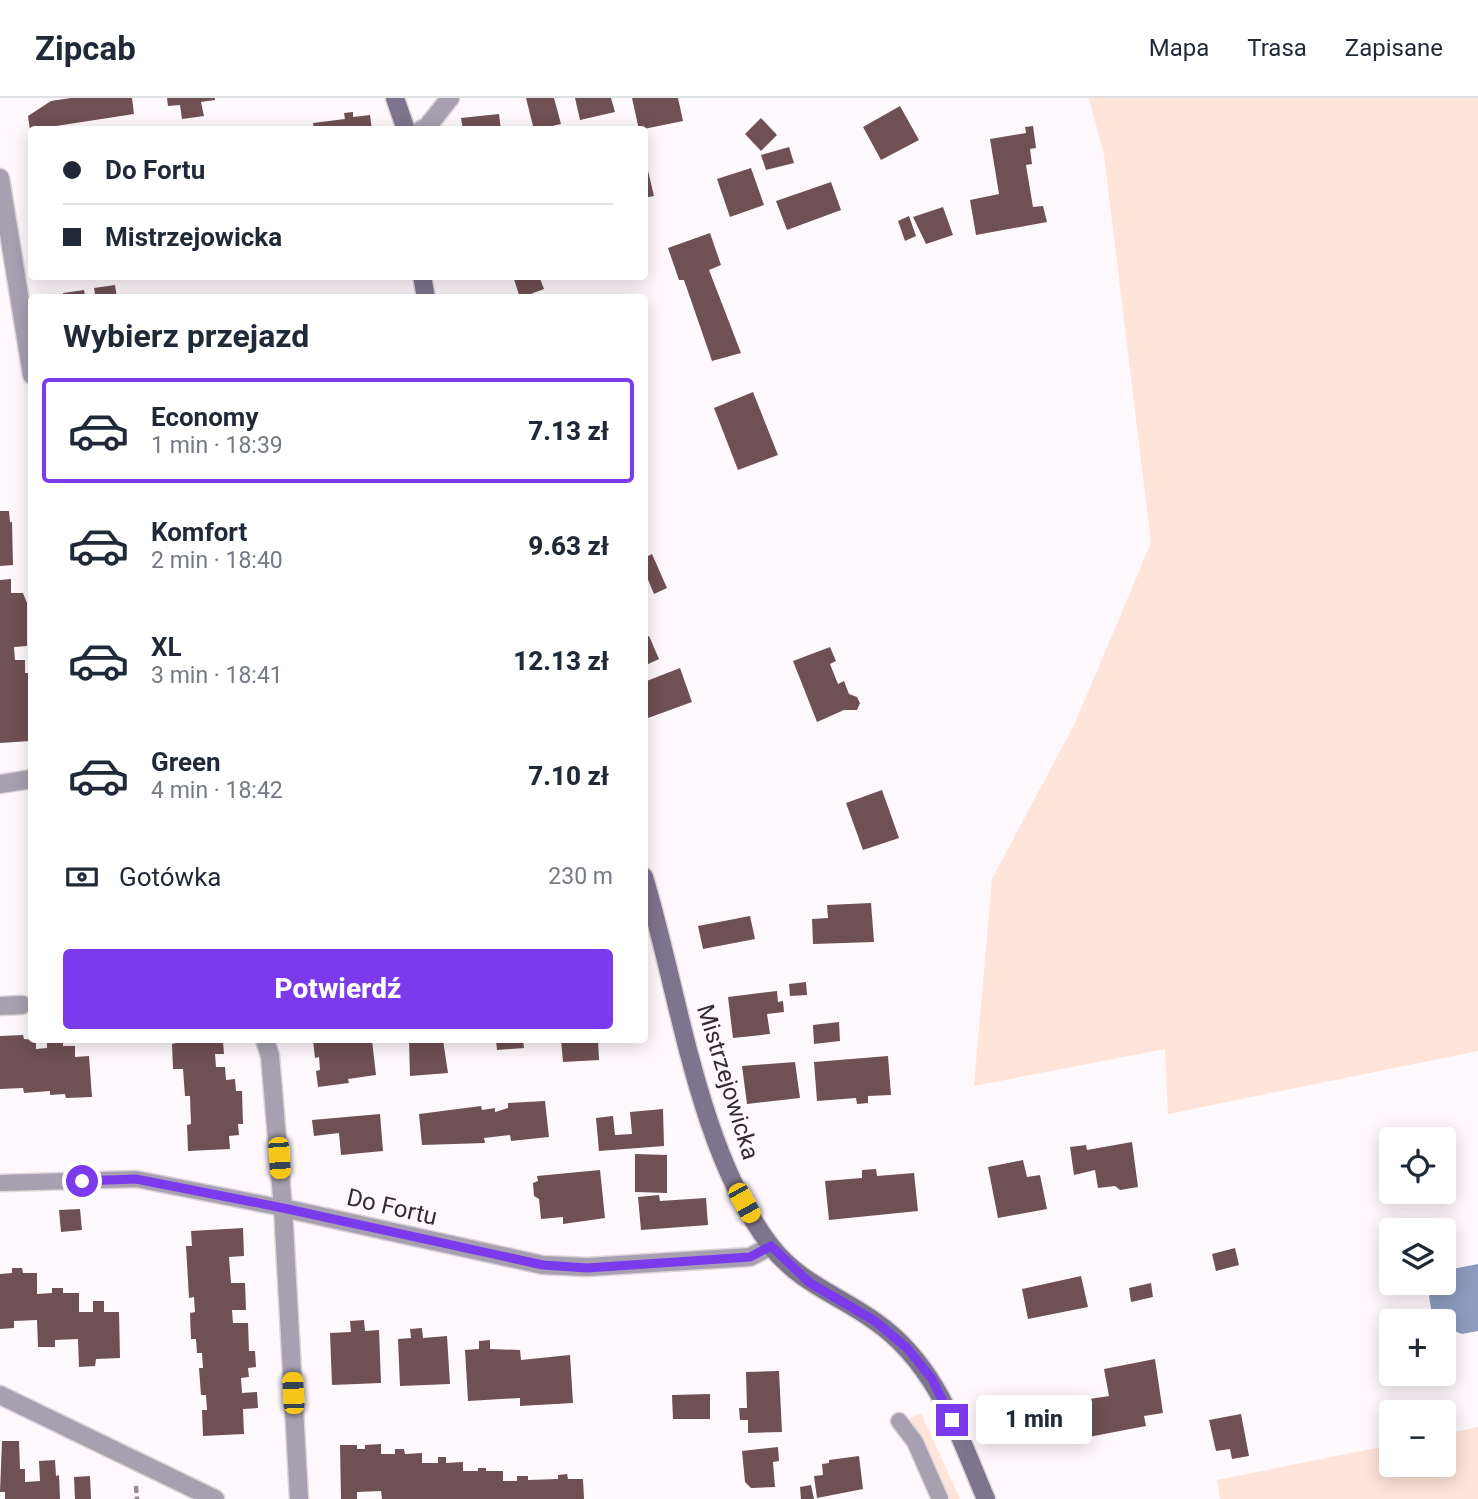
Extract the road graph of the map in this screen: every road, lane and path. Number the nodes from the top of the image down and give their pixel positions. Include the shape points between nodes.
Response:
1 (396, 98) edge
2 (450, 98) edge
3 (405, 126) edge
4 (428, 126) edge
5 (0, 178) edge
6 (28, 350) edge
7 (28, 780) edge
8 (0, 784) edge
9 (648, 892) edge
10 (22, 1005) dead end
11 (0, 1006) edge
12 (266, 1043) edge
13 (0, 1183) edge
14 (283, 1208) junction
15 (771, 1246) junction
16 (0, 1395) edge
17 (899, 1421) dead end
18 (215, 1499) edge
19 (299, 1499) edge
20 (940, 1499) edge
21 (986, 1499) edge

1 - 3 street
2 - 4 street
5 - 6 street
7 - 8 street
9 - 15 street, Mistrzejowicka via 716,1139 744,1203
10 - 11 street
12 - 14 street
13 - 14 lane, Do Fortu via 136,1179
14 - 15 street, Do Fortu via 543,1265 587,1268 750,1257
14 - 19 street
15 - 21 street, Mistrzejowicka via 810,1283 891,1334 920,1364 943,1399
16 - 18 street
17 - 20 lane via 915,1442

